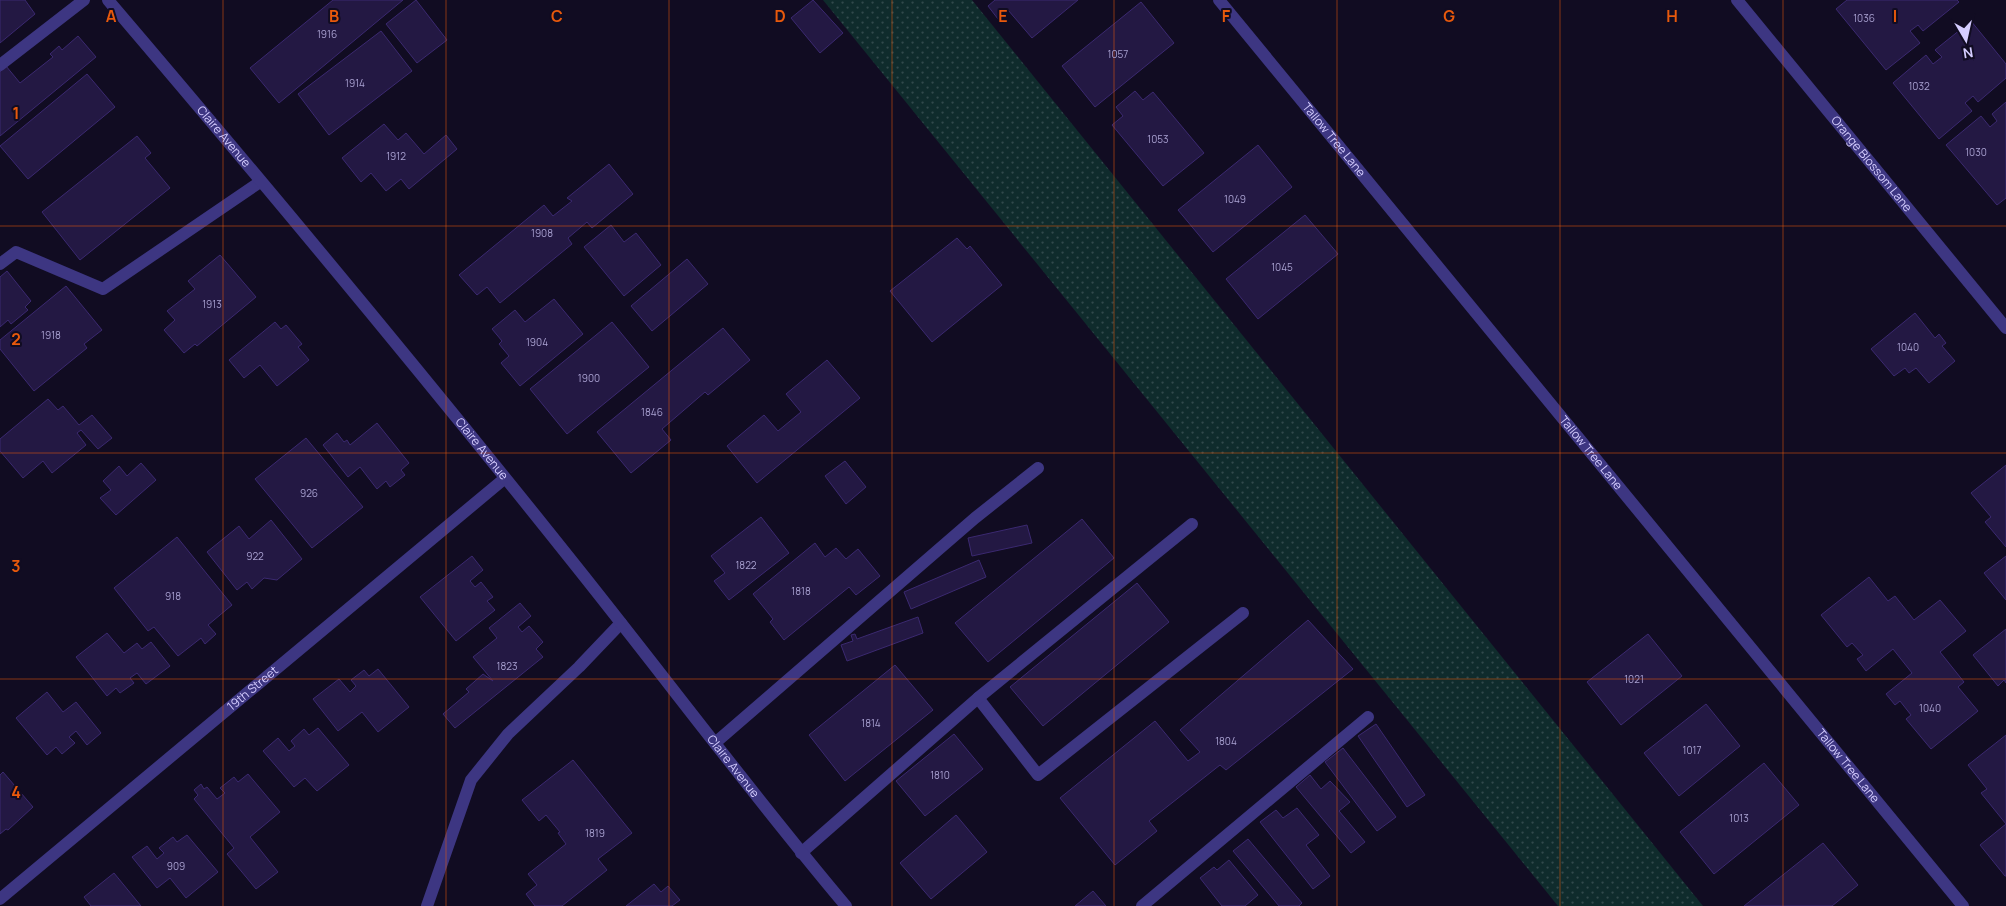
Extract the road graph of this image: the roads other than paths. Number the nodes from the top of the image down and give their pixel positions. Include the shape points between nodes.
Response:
1 (84, 0) edge
2 (108, 0) edge
3 (1219, 0) edge
4 (1737, 0) edge
5 (0, 65) edge
6 (260, 182) junction
7 (0, 264) edge
8 (2006, 328) edge
9 (1038, 468) dead end
10 (504, 479) junction
11 (1192, 524) dead end
12 (1243, 613) dead end
13 (620, 623) junction
14 (978, 698) junction
15 (1368, 716) dead end
16 (715, 743) junction
17 (801, 853) junction
18 (0, 899) edge
19 (427, 906) edge
20 (846, 906) edge
21 (1142, 906) edge
22 (1963, 906) edge

1 - 5 street
2 - 6 street, Claire Avenue
3 - 22 street, Tallow Tree Lane
4 - 8 street, Orange Blossom Lane
6 - 7 street via 103,289 16,252
6 - 10 street, Claire Avenue
9 - 16 street via 974,518
10 - 13 street, Claire Avenue
10 - 18 street, 19th Street
11 - 14 street
12 - 14 street via 1038,775
13 - 16 street, Claire Avenue
13 - 19 street via 579,668 508,734 471,780
14 - 17 street
15 - 21 street
16 - 17 street, Claire Avenue
17 - 20 street, Claire Avenue

